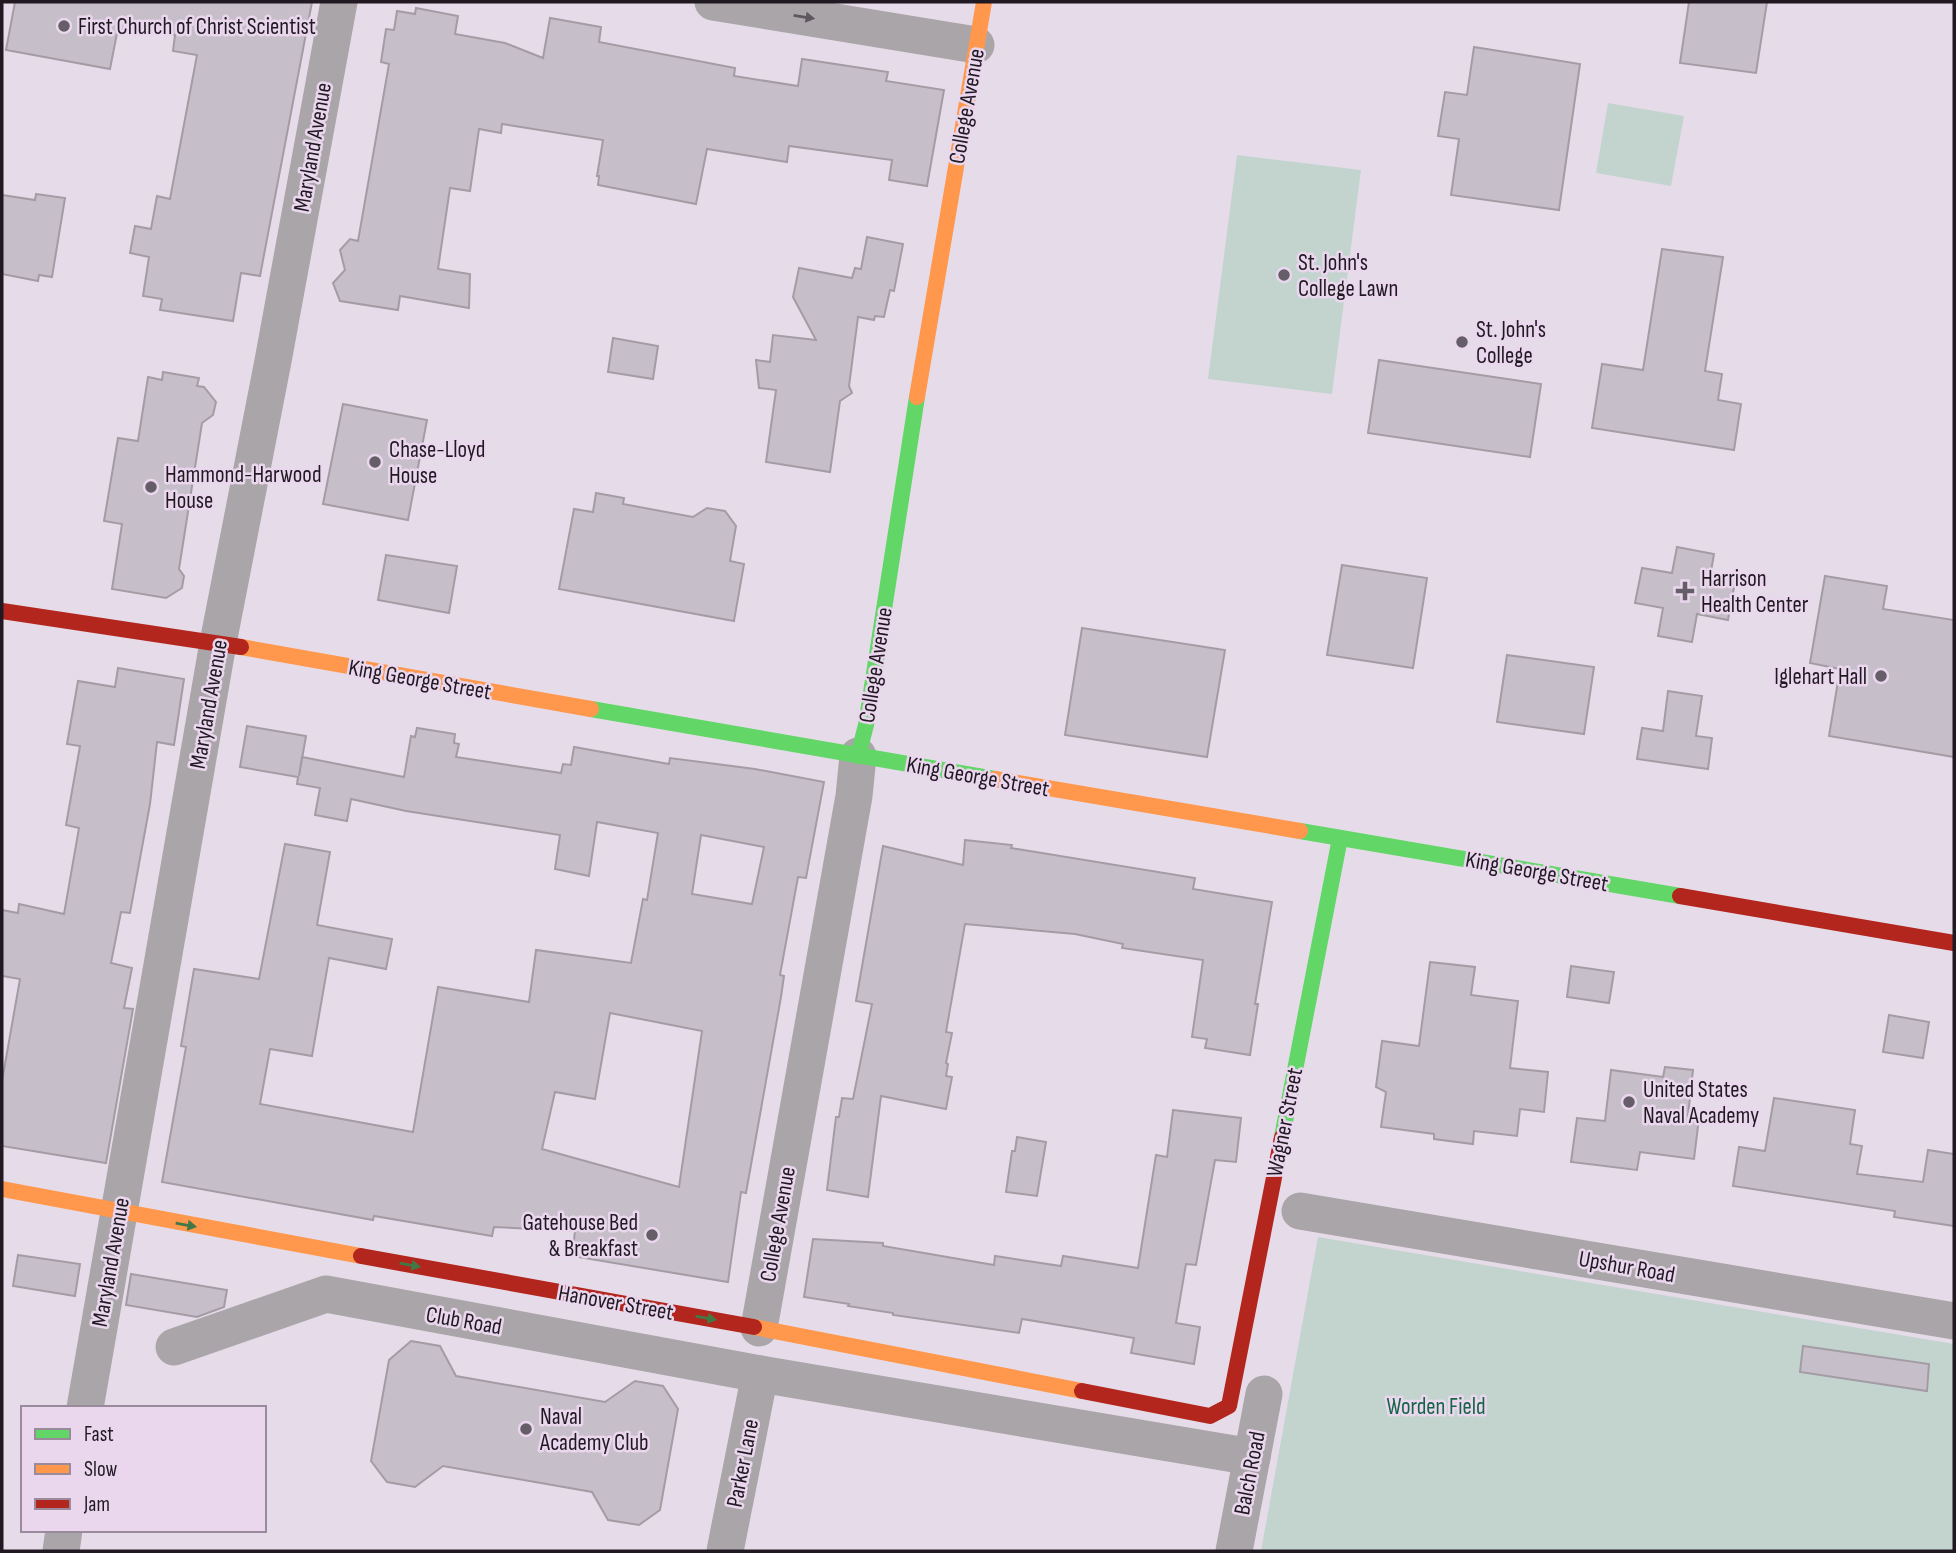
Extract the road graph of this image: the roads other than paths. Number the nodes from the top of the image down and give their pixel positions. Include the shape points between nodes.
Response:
1 (339, 2) edge
2 (713, 2) edge
3 (984, 2) edge
4 (976, 45) junction
5 (2, 611) edge
6 (218, 643) junction
7 (858, 756) junction
8 (1340, 838) junction
9 (1954, 943) edge
10 (2, 1189) edge
11 (119, 1211) junction
12 (1300, 1211) dead end
13 (1954, 1321) edge
14 (758, 1328) junction
15 (174, 1347) dead end
16 (760, 1374) junction
17 (1264, 1394) dead end
18 (85, 1406) edge
19 (1228, 1406) joint
20 (1252, 1457) junction
21 (64, 1532) edge
22 (61, 1551) edge
23 (725, 1551) edge
24 (1234, 1551) edge

1 - 6 street, Maryland Avenue
2 -> 4 street
3 - 4 street, College Avenue
4 - 7 street, College Avenue
5 - 6 street, King George Street
6 - 7 street, King George Street
6 - 11 street, Maryland Avenue
7 - 8 street, King George Street
7 - 14 street, College Avenue
8 - 9 street, King George Street
8 - 19 street, Wagner Street
10 - 11 street, Hanover Street
11 -> 14 street, Hanover Street
11 - 18 street, Maryland Avenue
12 - 13 street, Upshur Road
14 - 19 street, Hanover Street via 1210,1416
15 - 16 street, Club Road via 326,1294
16 - 20 street, Club Road
16 - 23 street, Parker Lane
17 - 20 street, Balch Road
20 - 24 street, Balch Road
21 - 22 street

